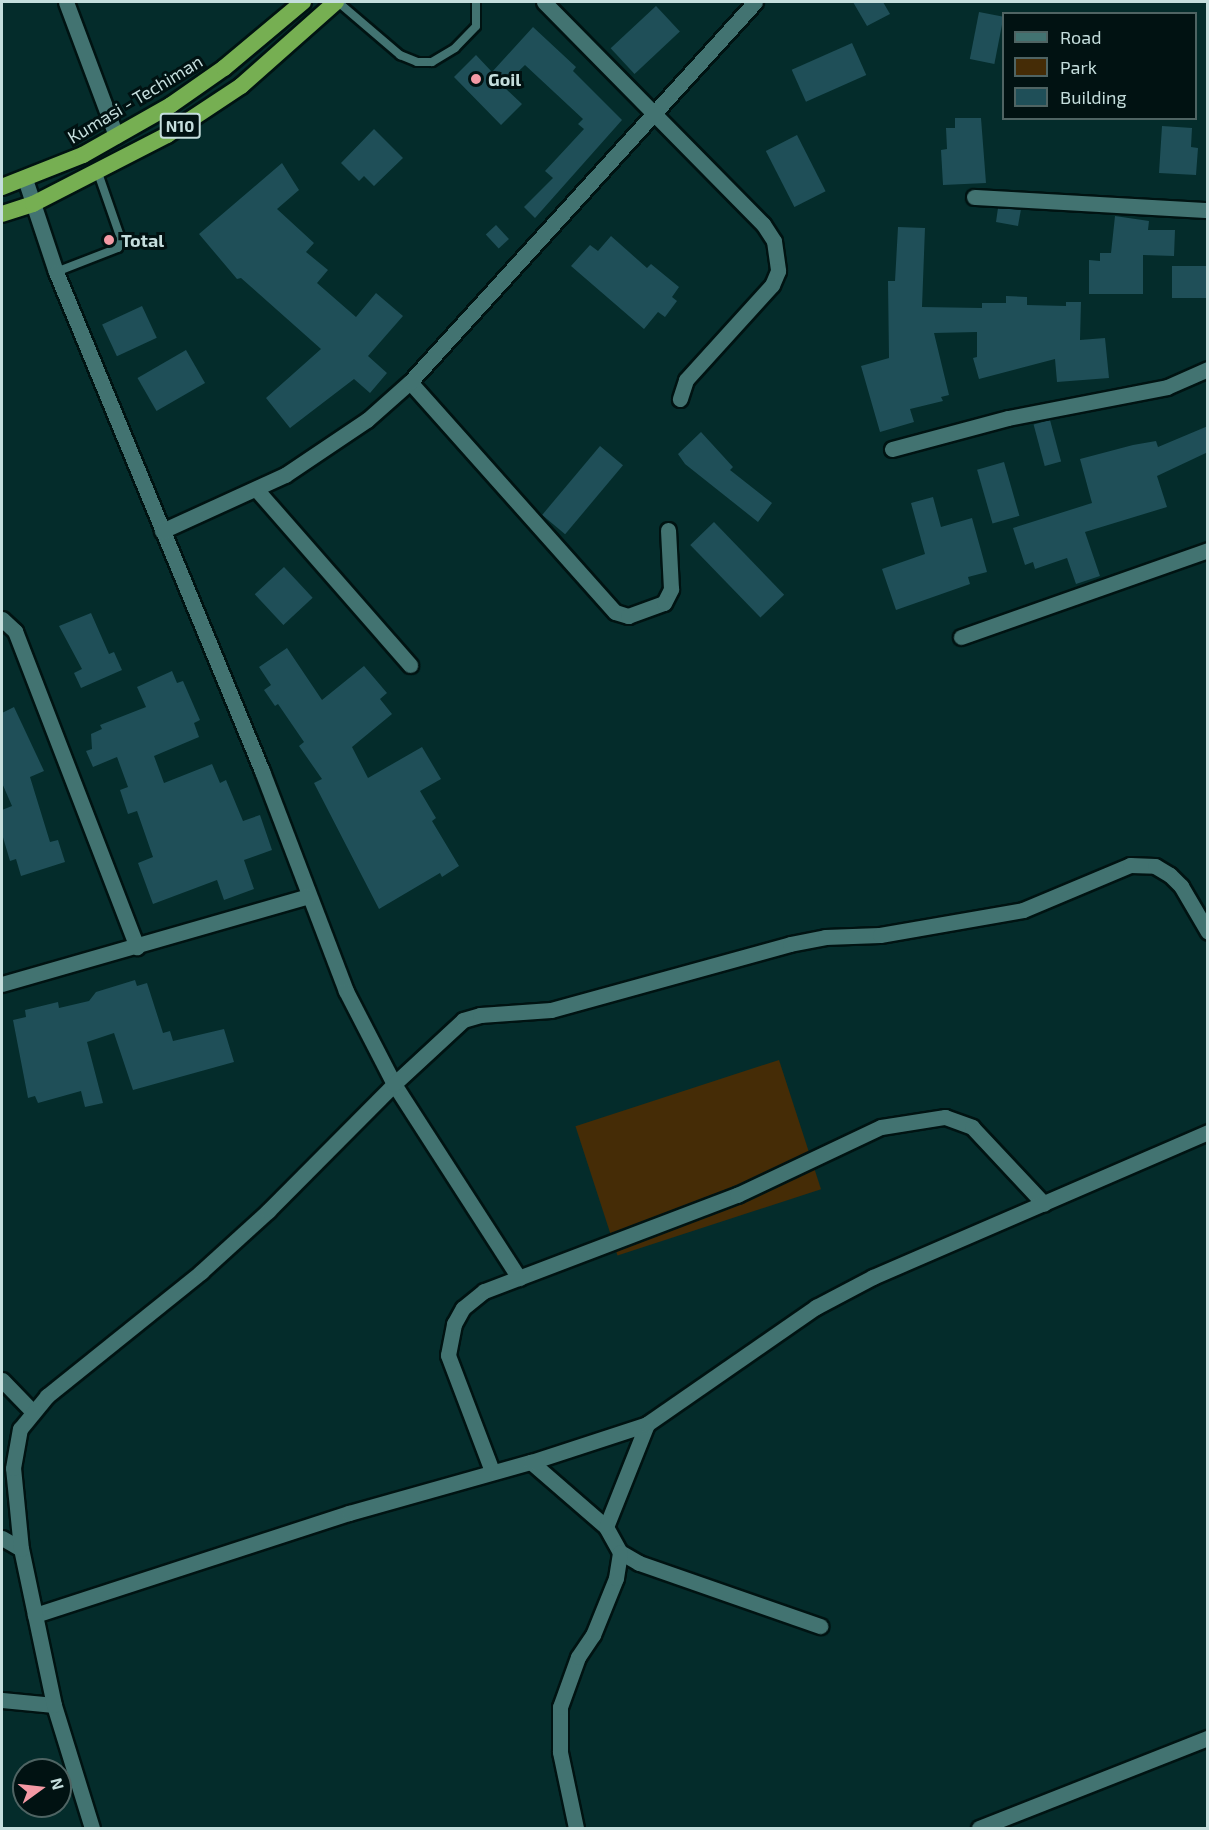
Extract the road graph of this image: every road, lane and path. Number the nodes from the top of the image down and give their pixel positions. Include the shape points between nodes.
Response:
1 (66, 2) edge
2 (303, 2) edge
3 (337, 2) edge
4 (476, 2) edge
5 (544, 2) edge
6 (755, 2) edge
7 (651, 115) junction
8 (116, 136) junction
9 (98, 173) junction
10 (25, 179) junction
11 (2, 187) edge
12 (974, 197) dead end
13 (33, 204) junction
14 (1208, 210) edge
15 (2, 214) edge
16 (56, 272) junction
17 (1208, 369) edge
18 (410, 382) junction
19 (680, 399) dead end
20 (892, 449) dead end
21 (256, 489) junction
22 (668, 530) dead end
23 (162, 531) junction
24 (1208, 550) edge
25 (2, 619) edge
26 (960, 637) dead end
27 (410, 665) dead end
28 (308, 896) junction
29 (1208, 932) edge
30 (137, 947) junction
31 (2, 984) edge
32 (394, 1084) junction
33 (1208, 1132) edge
34 (1044, 1204) junction
35 (519, 1278) junction
36 (2, 1380) edge
37 (32, 1411) junction
38 (647, 1424) junction
39 (531, 1462) junction
40 (492, 1471) junction
41 (606, 1527) junction
42 (2, 1538) edge
43 (21, 1549) junction
44 (620, 1552) junction
45 (35, 1615) junction
46 (820, 1626) dead end
47 (2, 1700) edge
48 (54, 1705) junction
49 (1208, 1738) edge
50 (92, 1828) edge
51 (576, 1828) edge
52 (979, 1828) edge

1 - 8 street
2 - 8 highway, Kumasi - Techiman / N10 via 224,68
3 - 4 lane via 400,55 417,62 432,62 455,48 476,26
3 - 9 highway, N10 via 241,86 167,135
5 - 7 street
6 - 7 street
7 - 18 street
7 - 19 street via 763,224 774,241 778,271 772,285 686,380
8 - 10 highway, Kumasi - Techiman / N10 via 83,155
9 - 13 highway, N10
9 - 16 lane via 121,239 118,248
10 - 11 highway, Kumasi - Techiman / N10
10 - 13 street
12 - 14 street
13 - 15 highway, N10
13 - 16 street
16 - 23 street
17 - 20 street via 1167,387 1008,418
18 - 21 street via 358,427
18 - 22 street via 615,612 627,616 664,603 671,589
21 - 23 street
21 - 27 street
23 - 28 street via 262,771
24 - 26 street
25 - 30 street via 15,631
28 - 30 street
28 - 32 street via 346,991
29 - 32 street via 1181,886 1170,875 1155,866 1130,865 1023,910 880,935 825,937 551,1010 480,1015 463,1020
30 - 31 street
32 - 35 street
32 - 37 street via 268,1211 201,1272
33 - 34 street
34 - 35 street via 972,1127 945,1117 881,1127 858,1135 737,1195
34 - 38 street via 873,1276 816,1307
35 - 40 street via 484,1291 463,1308 450,1339 452,1370
36 - 37 street
37 - 43 street via 20,1429 13,1468
38 - 39 street
38 - 41 street
39 - 40 street
39 - 41 street
40 - 45 street
41 - 44 street
42 - 43 street
43 - 45 street
44 - 46 street via 639,1563
44 - 51 street via 616,1578 593,1635 578,1657 560,1707 560,1752
45 - 48 street
47 - 48 street
48 - 50 street
49 - 52 street

